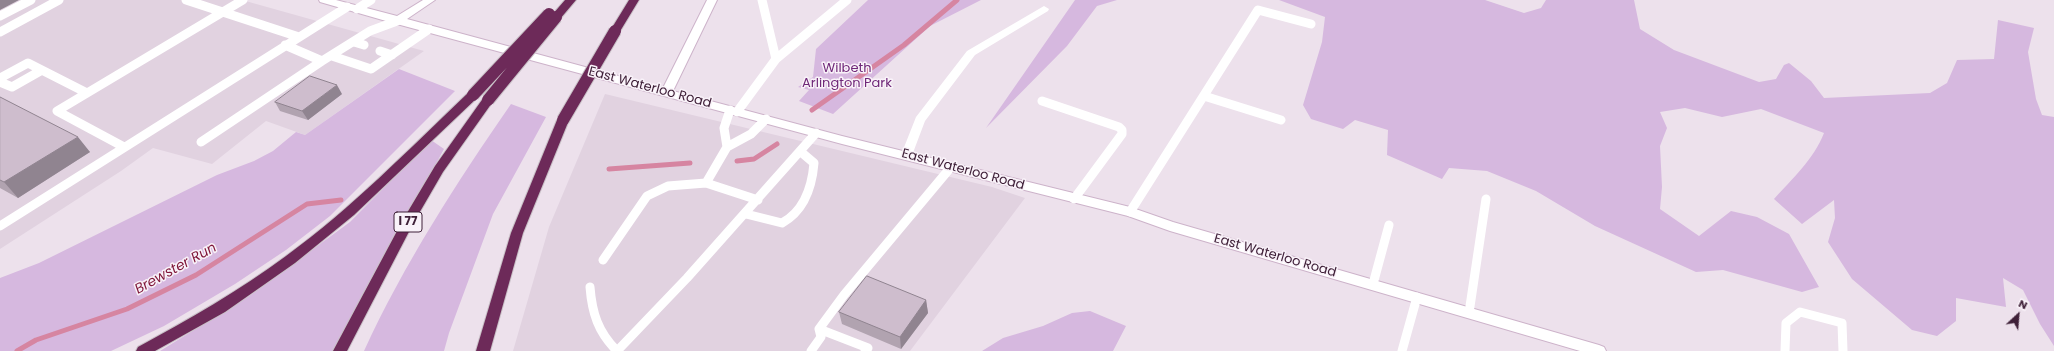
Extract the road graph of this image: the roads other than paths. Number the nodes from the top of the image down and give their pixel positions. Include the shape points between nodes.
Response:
1 (31, 0) edge
2 (59, 0) edge
3 (186, 0) edge
4 (243, 0) edge
5 (324, 0) edge
6 (371, 0) edge
7 (430, 0) edge
8 (564, 0) edge
9 (571, 0) edge
10 (634, 0) edge
11 (712, 0) edge
12 (762, 0) edge
13 (847, 0) edge
14 (352, 8) junction
15 (1044, 9) dead end
16 (224, 12) junction
17 (0, 16) edge
18 (553, 16) junction
19 (397, 21) junction
20 (1311, 24) dead end
21 (429, 29) junction
22 (0, 32) edge
23 (299, 37) junction
24 (354, 42) junction
25 (285, 45) junction
26 (364, 46) dead end
27 (380, 51) dead end
28 (392, 55) junction
29 (332, 56) junction
30 (776, 59) junction
31 (322, 61) junction
32 (42, 70) junction
33 (0, 78) edge
34 (0, 82) edge
35 (667, 92) junction
36 (87, 93) junction
37 (1204, 96) junction
38 (1042, 101) dead end
39 (734, 111) junction
40 (766, 119) junction
41 (1280, 120) dead end
42 (816, 133) junction
43 (201, 142) dead end
44 (727, 146) junction
45 (124, 147) junction
46 (801, 152) junction
47 (906, 155) junction
48 (951, 167) junction
49 (706, 183) junction
50 (1074, 198) junction
51 (1486, 199) dead end
52 (758, 200) junction
53 (1130, 212) junction
54 (746, 214) junction
55 (1389, 225) dead end
56 (0, 226) edge
57 (604, 260) dead end
58 (1373, 284) junction
59 (590, 287) dead end
60 (1417, 297) junction
61 (1470, 313) junction
62 (818, 329) junction
63 (143, 351) edge
64 (340, 351) edge
65 (483, 351) edge
66 (617, 351) edge
67 (811, 351) edge
68 (865, 351) edge
69 (1402, 351) edge
70 (1599, 351) edge
71 (1785, 351) edge
72 (1843, 351) edge

1 - 17 lane
2 - 22 lane
3 - 16 lane
4 - 16 lane
5 - 14 main road, East Waterloo Road
6 - 14 lane
7 - 19 main road
8 - 18 highway
9 - 18 highway, I 77
10 - 65 highway, bridge via 563,120 517,233
11 - 35 main road
12 - 30 lane
13 - 30 lane
14 - 19 main road, East Waterloo Road
14 - 23 lane
15 - 47 main road via 971,53 920,120
16 - 23 lane
16 - 36 lane
18 - 63 highway, bridge via 350,212 290,260 220,308
18 - 64 highway, I 77, bridge via 439,169 408,221
19 - 21 main road, East Waterloo Road
19 - 24 lane via 370,31
20 - 37 lane via 1258,10
21 - 28 lane
21 - 35 main road, East Waterloo Road
23 - 25 lane
24 - 26 lane
24 - 29 lane
25 - 31 lane
25 - 45 lane
27 - 28 lane
28 - 29 lane via 371,69
29 - 31 lane
30 - 39 lane
31 - 43 lane
32 - 33 lane via 28,63
32 - 34 lane via 12,87
32 - 36 lane
35 - 39 main road, East Waterloo Road
36 - 45 lane via 56,111
37 - 41 lane
37 - 53 lane
38 - 50 lane via 1122,130 1122,134
39 - 40 main road, East Waterloo Road
39 - 44 lane via 724,128
40 - 42 main road, East Waterloo Road
40 - 44 lane via 750,134
42 - 46 lane
42 - 47 main road, East Waterloo Road
44 - 49 lane
45 - 56 lane
46 - 52 lane
46 - 54 lane via 814,164 814,175 794,215 782,223
47 - 48 main road, East Waterloo Road
48 - 50 main road, East Waterloo Road
48 - 62 lane
49 - 52 lane
49 - 57 lane via 667,186 647,196
50 - 53 main road, East Waterloo Road
51 - 61 lane
52 - 54 lane
53 - 58 main road, East Waterloo Road via 1170,226
54 - 66 lane
55 - 58 lane
58 - 60 main road, East Waterloo Road
59 - 66 lane via 590,302 596,325 607,342
60 - 61 main road, East Waterloo Road
60 - 69 lane
61 - 70 main road, East Waterloo Road
62 - 67 lane via 821,337
62 - 68 lane via 868,348
71 - 72 lane via 1786,322 1800,312 1842,323

